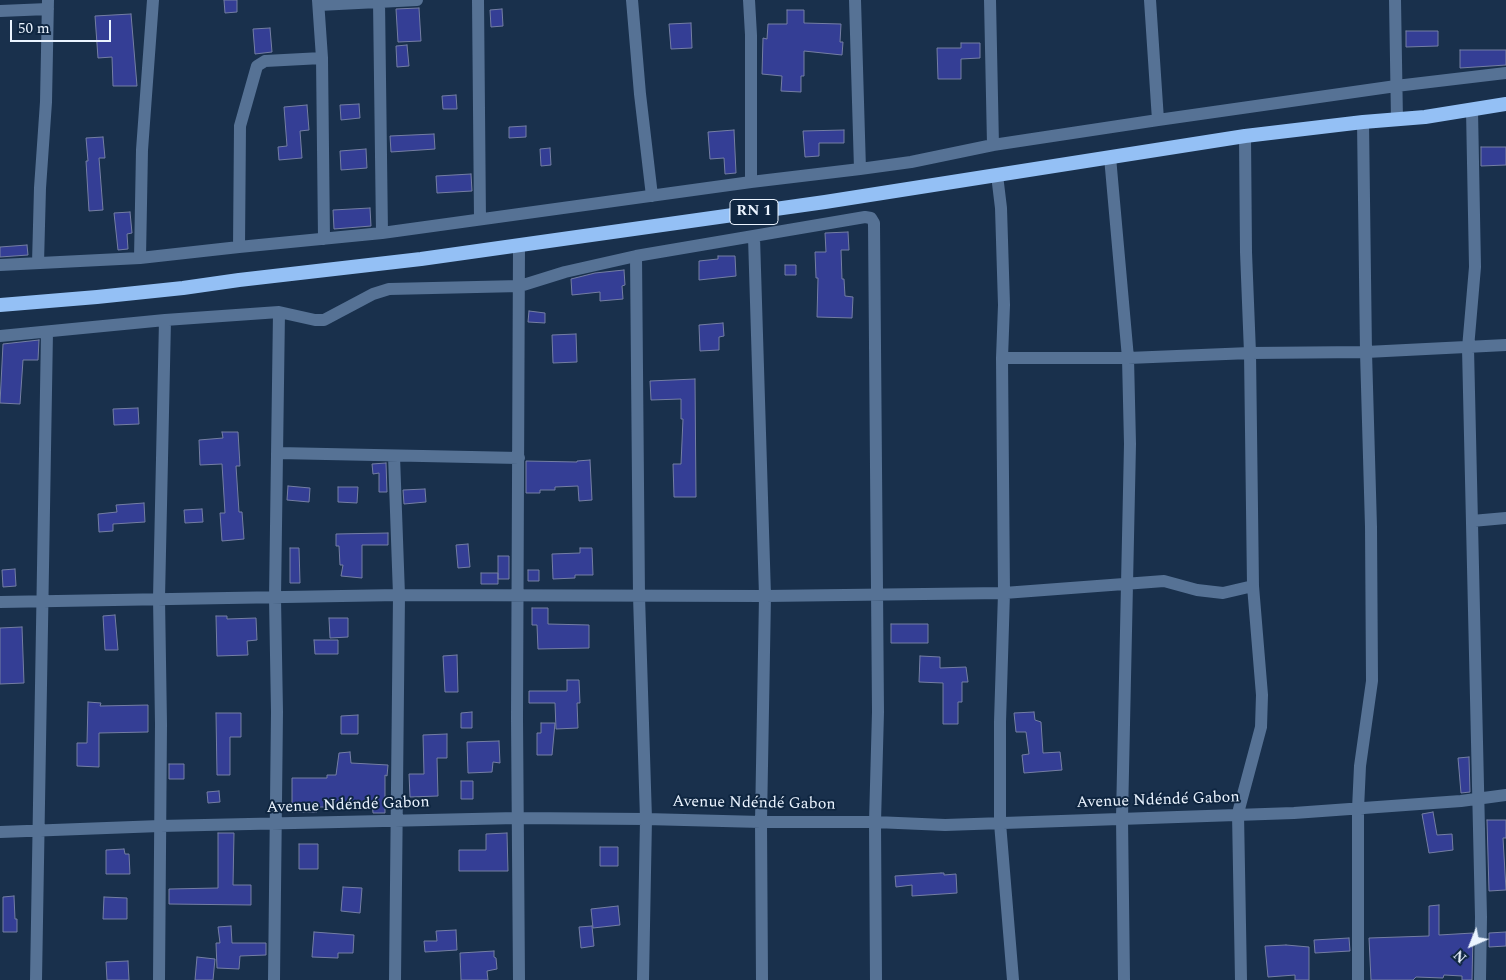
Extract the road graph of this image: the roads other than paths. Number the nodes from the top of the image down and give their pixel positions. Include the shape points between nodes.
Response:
1 (153, 0) edge
2 (409, 0) edge
3 (478, 0) edge
4 (632, 0) edge
5 (749, 0) edge
6 (856, 0) edge
7 (990, 0) edge
8 (1150, 0) edge
9 (1395, 0) edge
10 (379, 2) junction
11 (319, 3) edge
12 (48, 4) edge
13 (0, 11) edge
14 (322, 58) junction
15 (1506, 73) edge
16 (1396, 86) junction
17 (1506, 104) edge
18 (1472, 110) junction
19 (1158, 120) junction
20 (1397, 120) junction
21 (1363, 122) junction
22 (1245, 136) junction
23 (993, 145) junction
24 (1110, 157) junction
25 (860, 170) junction
26 (998, 175) junction
27 (751, 182) junction
28 (652, 196) junction
29 (480, 219) junction
30 (382, 233) junction
31 (754, 237) junction
32 (324, 239) junction
33 (519, 245) junction
34 (239, 247) junction
35 (636, 256) junction
36 (140, 258) junction
37 (38, 263) junction
38 (0, 265) edge
39 (520, 286) junction
40 (0, 305) edge
41 (279, 312) junction
42 (165, 320) junction
43 (46, 332) junction
44 (0, 336) edge
45 (1506, 345) edge
46 (1468, 348) junction
47 (1366, 352) junction
48 (1250, 353) junction
49 (1002, 358) junction
50 (1128, 358) junction
51 (278, 453) junction
52 (394, 456) junction
53 (519, 458) junction
54 (1506, 518) edge
55 (1472, 521) junction
56 (1127, 584) junction
57 (1253, 586) junction
58 (1004, 593) junction
59 (399, 595) junction
60 (876, 595) junction
61 (518, 596) junction
62 (639, 596) junction
63 (765, 596) junction
64 (159, 598) junction
65 (276, 598) junction
66 (43, 601) junction
67 (0, 602) edge
68 (1506, 795) edge
69 (1478, 799) junction
70 (1358, 809) junction
71 (1238, 813) junction
72 (518, 818) junction
73 (646, 818) junction
74 (1122, 818) junction
75 (397, 820) junction
76 (761, 822) junction
77 (875, 822) junction
78 (1000, 823) junction
79 (275, 824) junction
80 (160, 826) junction
81 (40, 830) junction
82 (0, 832) edge
83 (36, 980) edge
84 (159, 980) edge
85 (274, 980) edge
86 (395, 980) edge
87 (519, 980) edge
88 (644, 980) edge
89 (762, 980) edge
90 (876, 980) edge
91 (1013, 980) edge
92 (1124, 980) edge
93 (1241, 980) edge
94 (1358, 980) edge
95 (1480, 980) edge

1 - 36 street via 142,150
2 - 10 street
3 - 29 street
4 - 28 street
5 - 27 street
6 - 25 street
7 - 23 street
8 - 19 street
9 - 16 street
10 - 11 street
10 - 30 street
11 - 14 street
12 - 13 street
12 - 37 street
14 - 32 street
14 - 34 street via 265,61 255,72 240,126
15 - 16 street
16 - 19 street
16 - 20 street
17 - 18 highway, RN 1
18 - 20 highway, RN 1
18 - 46 street via 1475,267
19 - 23 street
20 - 21 highway, RN 1
21 - 22 highway, RN 1
21 - 47 street
22 - 24 highway, RN 1
22 - 48 street
23 - 25 street
24 - 26 highway, RN 1
24 - 50 street
25 - 27 street
26 - 33 highway, RN 1
26 - 49 street via 1004,304
27 - 28 street
28 - 29 street
29 - 30 street
30 - 32 street
31 - 35 street
31 - 60 street via 865,217 874,223
31 - 63 street
32 - 34 street
33 - 39 street
33 - 40 highway, RN 1 via 183,288
34 - 36 street
35 - 39 street
35 - 62 street
36 - 37 street
37 - 38 street
39 - 41 street via 389,289 324,320
39 - 53 street
41 - 42 street
41 - 51 street
42 - 43 street
42 - 64 street
43 - 44 street
43 - 66 street
45 - 46 street
46 - 47 street
46 - 55 street
47 - 48 street
47 - 70 street via 1372,681 1360,766
48 - 50 street
48 - 57 street
49 - 50 street
49 - 58 street
50 - 56 street
51 - 52 street
51 - 65 street
52 - 53 street
52 - 59 street
53 - 61 street
54 - 55 street
55 - 69 street
56 - 57 street via 1164,581 1223,593
56 - 58 street
56 - 74 street
57 - 71 street via 1262,695 1261,727
58 - 60 street
58 - 78 street
59 - 61 street
59 - 65 street
59 - 75 street
60 - 63 street
60 - 77 street via 878,712
61 - 62 street
61 - 72 street
62 - 63 street
62 - 73 street
63 - 76 street
64 - 65 street
64 - 66 street
64 - 80 street
65 - 79 street
66 - 67 street
66 - 81 street
68 - 69 street, Avenue Ndéndé Gabon
69 - 70 street, Avenue Ndéndé Gabon
69 - 95 street
70 - 71 street, Avenue Ndéndé Gabon
70 - 94 street
71 - 74 street, Avenue Ndéndé Gabon
71 - 93 street
72 - 73 street, Avenue Ndéndé Gabon
72 - 75 street, Avenue Ndéndé Gabon
72 - 87 street
73 - 76 street, Avenue Ndéndé Gabon
73 - 88 street
74 - 78 street, Avenue Ndéndé Gabon
74 - 92 street
75 - 79 street, Avenue Ndéndé Gabon
75 - 86 street
76 - 77 street, Avenue Ndéndé Gabon
76 - 89 street
77 - 78 street, Avenue Ndéndé Gabon
77 - 90 street
78 - 91 street
79 - 80 street, Avenue Ndéndé Gabon
79 - 85 street
80 - 81 street, Avenue Ndéndé Gabon
80 - 84 street
81 - 82 street, Avenue Ndéndé Gabon
81 - 83 street

